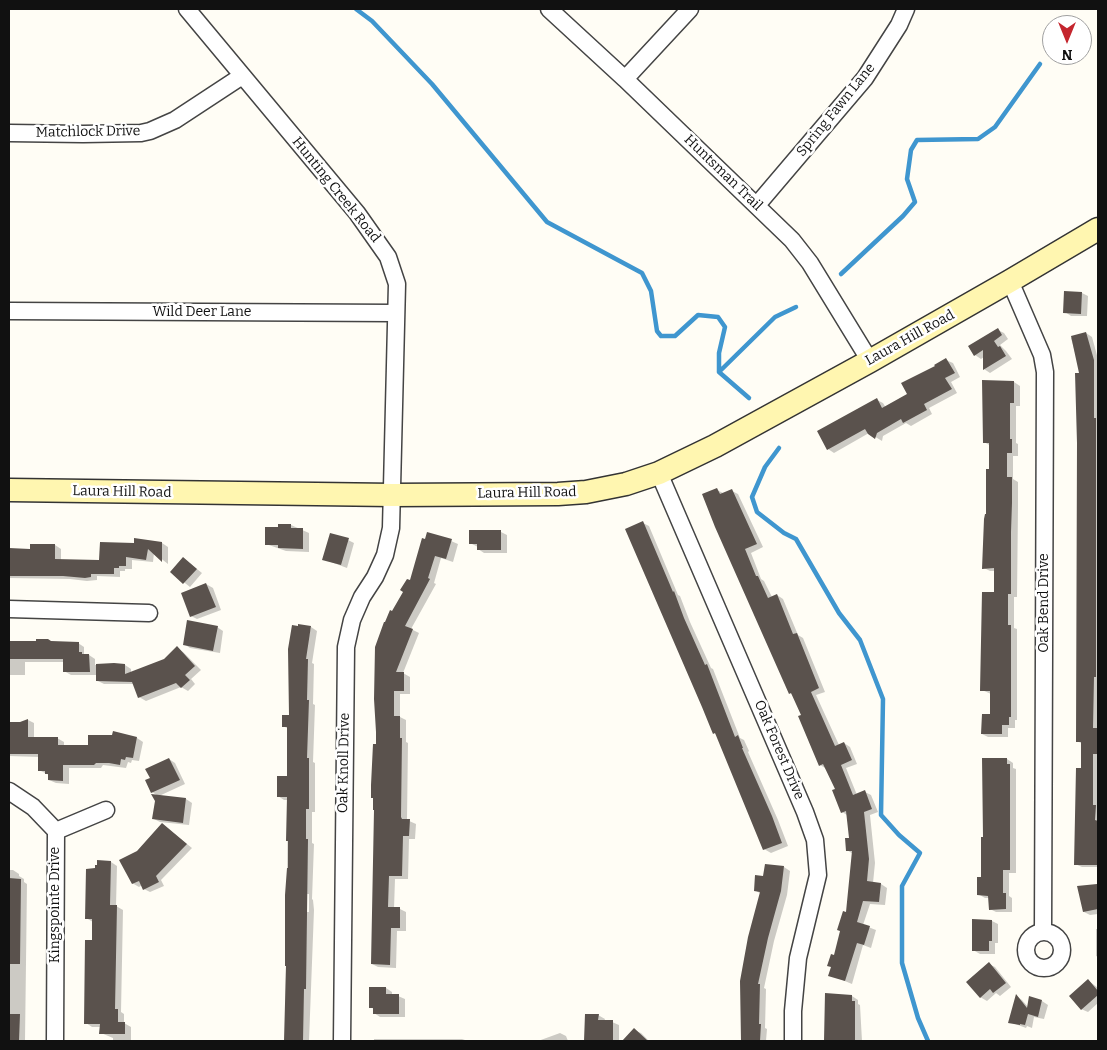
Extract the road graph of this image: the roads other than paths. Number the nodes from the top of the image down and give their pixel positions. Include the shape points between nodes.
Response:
1 (187, 9) edge
2 (549, 9) edge
3 (690, 9) edge
4 (906, 9) edge
5 (242, 76) junction
6 (624, 79) junction
7 (9, 133) edge
8 (757, 205) junction
9 (1098, 228) edge
10 (1010, 281) junction
11 (9, 311) edge
12 (395, 313) junction
13 (870, 361) junction
14 (659, 473) junction
15 (9, 490) edge
16 (393, 495) junction
17 (9, 609) edge
18 (149, 613) dead end
19 (9, 791) edge
20 (106, 810) dead end
21 (56, 831) junction
22 (1043, 932) dead end
23 (55, 1041) edge
24 (342, 1041) edge
25 (794, 1041) edge

1 - 5 street, Hunting Creek Road
2 - 6 street, Huntsman Trail
3 - 6 street
4 - 8 street, Spring Fawn Lane via 865,78
5 - 7 street, Matchlock Drive via 175,120 150,131
5 - 12 street, Hunting Creek Road via 357,213 388,256 397,284
6 - 8 street, Huntsman Trail
8 - 13 street, Huntsman Trail via 810,263
9 - 10 main road, Laura Hill Road
10 - 13 main road, Laura Hill Road
10 - 22 street, Oak Bend Drive via 1042,356 1045,372
11 - 12 street, Wild Deer Lane
12 - 16 street, Hunting Creek Road
13 - 14 main road, Laura Hill Road
14 - 16 main road, Laura Hill Road via 586,492
14 - 25 street, Oak Forest Drive via 806,812 815,840 818,874 798,958
15 - 16 main road, Laura Hill Road
16 - 24 street, Oak Knoll Drive via 385,555 355,612 346,647
17 - 18 street
19 - 21 street, Kingspointe Drive via 33,807
20 - 21 street
21 - 23 street, Kingspointe Drive

